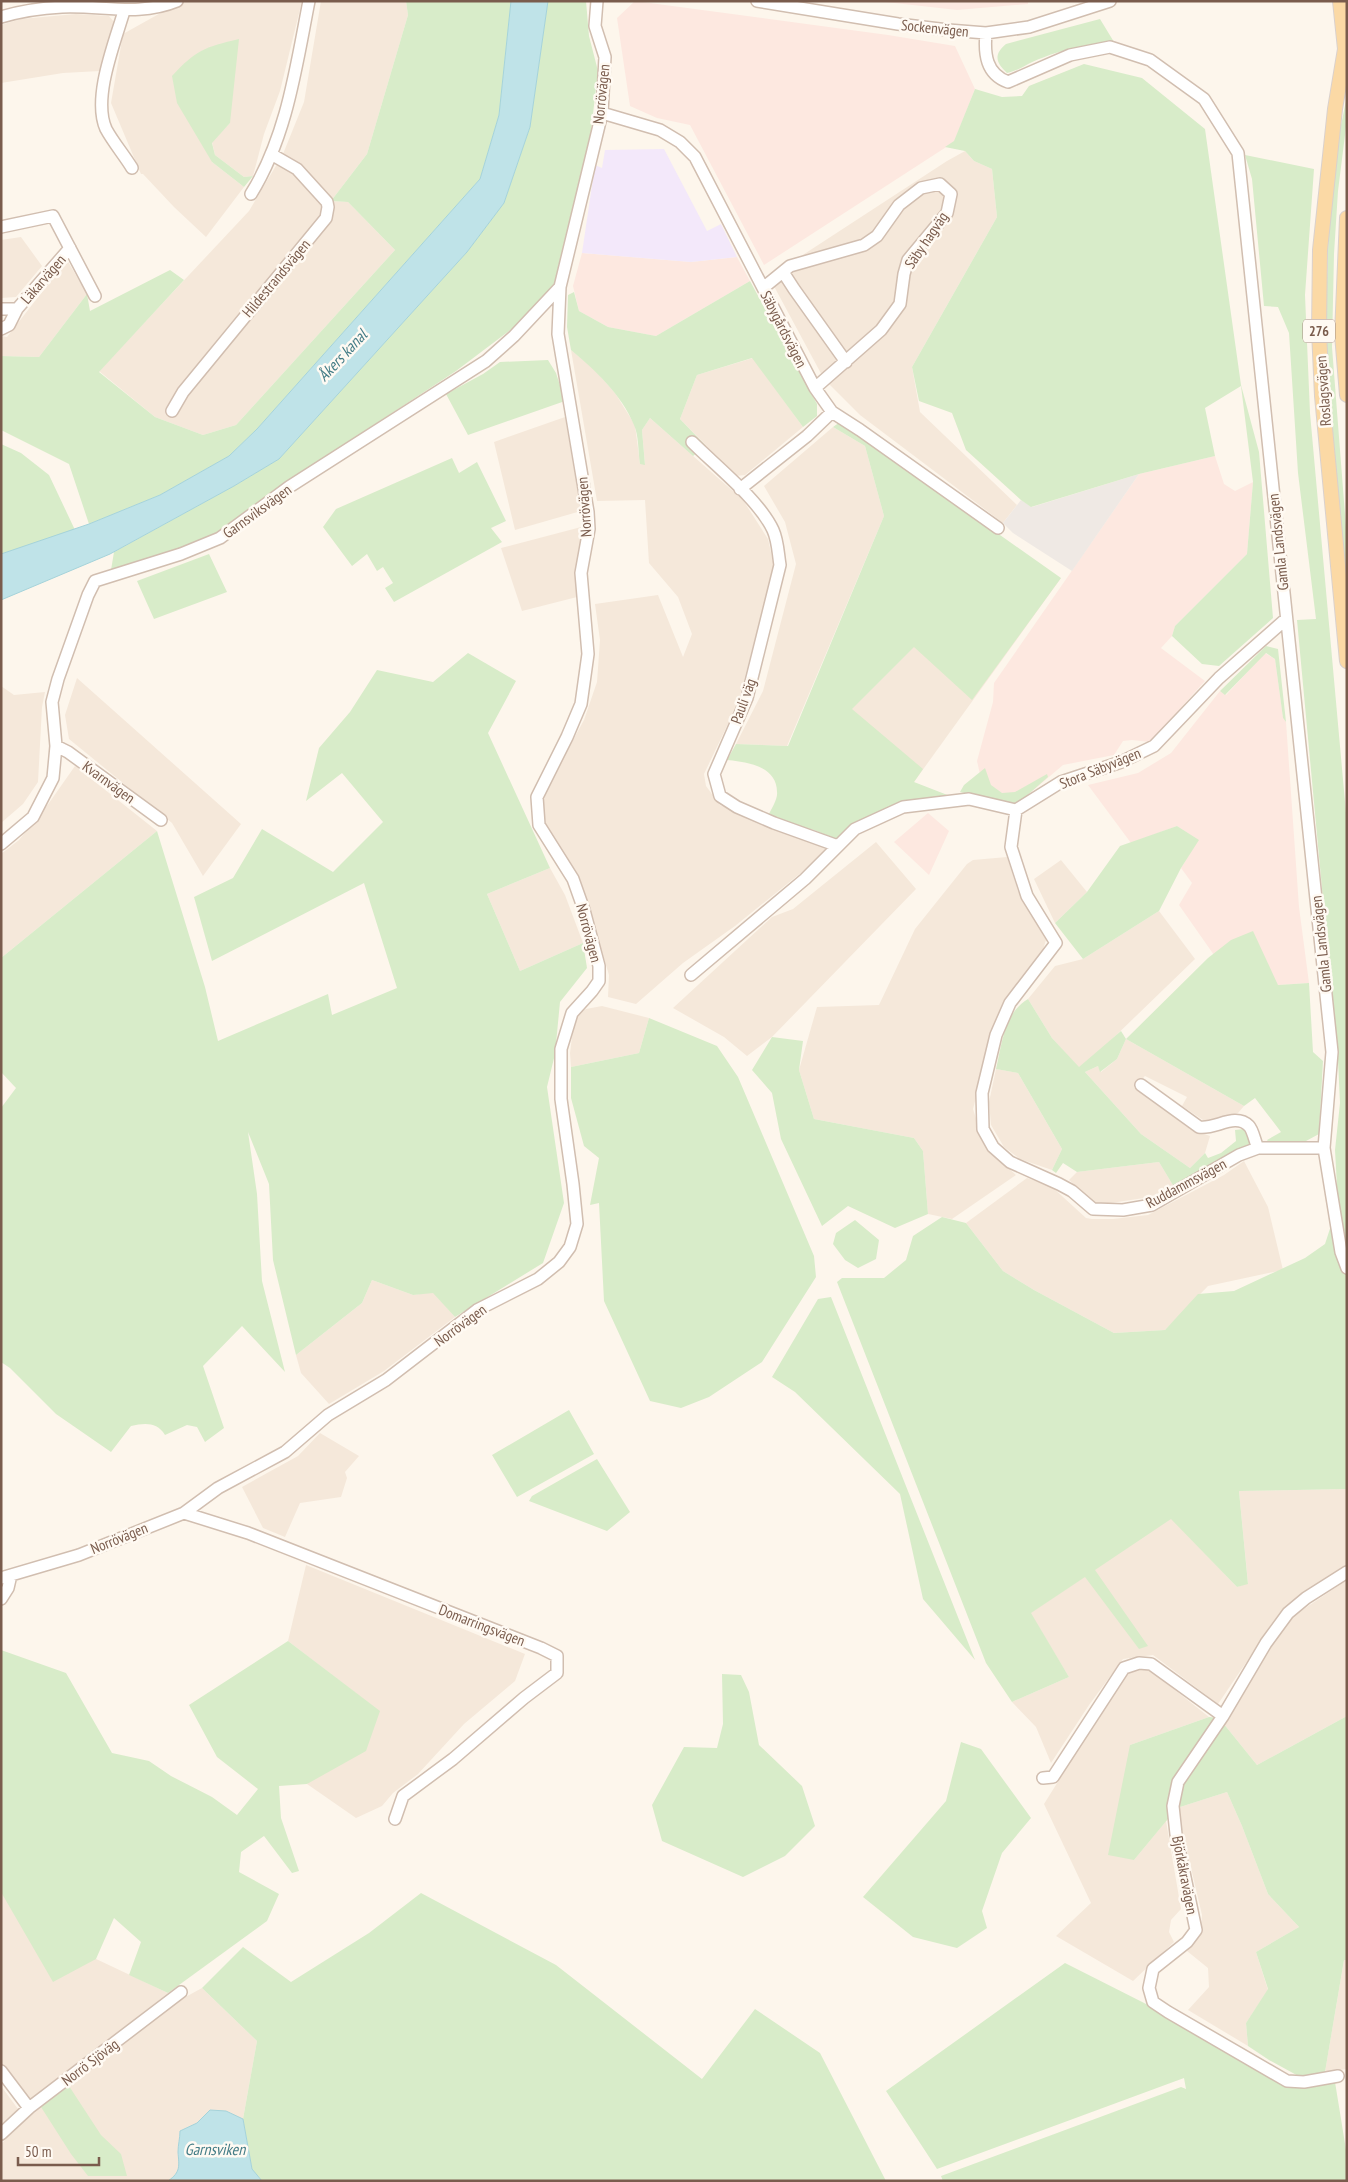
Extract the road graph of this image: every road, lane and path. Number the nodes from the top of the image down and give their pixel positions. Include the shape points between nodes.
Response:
1 (176, 1) edge
2 (309, 1) edge
3 (597, 1) edge
4 (757, 1) edge
5 (1110, 1) edge
6 (1340, 1) edge
7 (124, 11) junction
8 (1, 17) edge
9 (986, 32) junction
10 (602, 113) junction
11 (271, 154) junction
12 (132, 168) dead end
13 (251, 194) dead end
14 (1347, 218) edge
15 (1, 227) edge
16 (70, 248) junction
17 (784, 272) junction
18 (560, 287) junction
19 (763, 288) junction
20 (95, 296) dead end
21 (1, 309) edge
22 (16, 309) junction
23 (1, 329) edge
24 (846, 362) junction
25 (815, 388) junction
26 (1347, 395) edge
27 (172, 411) dead end
28 (832, 412) junction
29 (692, 442) dead end
30 (740, 489) junction
31 (998, 528) dead end
32 (1286, 619) junction
33 (1347, 661) edge
34 (56, 746) junction
35 (1016, 810) junction
36 (161, 820) dead end
37 (1, 844) edge
38 (838, 846) junction
39 (690, 976) dead end
40 (1141, 1085) dead end
41 (1258, 1148) junction
42 (1324, 1148) junction
43 (1347, 1268) edge
44 (184, 1513) junction
45 (1347, 1572) edge
46 (6, 1577) edge
47 (1, 1599) edge
48 (1223, 1716) junction
49 (1043, 1778) dead end
50 (395, 1819) dead end
51 (181, 1992) dead end
52 (1, 2071) edge
53 (1338, 2076) dead end
54 (29, 2108) junction
55 (1, 2134) edge

1 - 7 street via 145,10
2 - 11 street via 290,101
3 - 10 street, Norrövägen via 595,26 606,57
4 - 9 street, Sockenvägen via 898,24
5 - 9 street, Sockenvägen via 1028,27
6 - 33 main road, Roslagsvägen / 276 via 1344,49 1334,109 1320,250 1319,331 1322,396
7 - 8 street via 63,7
7 - 12 street via 103,82 102,96 106,128
9 - 32 street, Gamla Landsvägen via 988,66 999,79 1008,82 1070,55 1110,47 1150,60 1204,99 1238,154
10 - 18 street, Norrövägen
10 - 19 street, Säbygårdsvägen via 660,130 680,142 695,157
11 - 13 street
11 - 27 street, Hildestrandsvägen via 297,169 327,202 326,218 183,392
14 - 26 main road, Roslagsvägen / 276 via 1342,334
15 - 16 street, Läkarvägen via 53,216
16 - 20 street, Läkarvägen
16 - 22 street, Läkarvägen
17 - 19 street, Säby hagväg
17 - 24 street
17 - 24 street, Säby hagväg via 790,266 864,246 877,236 899,205 921,188 940,184 950,194 946,213 908,260 900,304 880,330
18 - 34 street, Garnsviksvägen via 486,361 289,487 220,538 95,581 52,702
18 - 44 street, Norrövägen via 558,334 588,512 589,529 581,573 588,654 581,704 537,798 537,810 539,825 573,879 598,966 598,981 572,1013 561,1049 561,1099 577,1224 570,1247 559,1262 538,1279 477,1310 386,1380 328,1415 285,1452 218,1488
19 - 25 street, Säbygårdsvägen
21 - 22 street, Läkarvägen
22 - 23 street, Läkarvägen via 10,325
24 - 25 street, Säby hagväg
25 - 28 street, Säbygårdsvägen
28 - 30 street
28 - 31 street, Säbygårdsvägen
29 - 30 street, Pauli väg
30 - 38 street, Pauli väg via 768,521 780,564 749,691 714,774 717,789 720,796 737,807
32 - 35 street, Stora Säbyvägen via 1219,678 1154,746 1121,762 1061,782
32 - 42 street, Gamla Landsvägen via 1332,1052
34 - 36 street, Kvarnvägen
34 - 37 street, Garnsviksvägen via 53,778 33,817
35 - 38 street via 969,799 903,807 856,829
35 - 41 street, Ruddammsvägen via 1010,847 1056,943 1010,1003 996,1035 982,1093 983,1129 993,1147 1010,1162 1072,1191 1093,1209 1114,1210 1152,1205 1239,1155
38 - 39 street via 805,879
40 - 41 street via 1199,1127 1207,1128 1230,1120 1250,1126
41 - 42 street, Ruddammsvägen
42 - 43 street, Gamla Landsvägen via 1341,1252
44 - 46 street, Norrövägen via 79,1555
44 - 50 street, Domarringsvägen via 248,1532 557,1656 557,1673 453,1759 402,1796
45 - 48 street, Björkåkravägen via 1288,1613 1266,1642
46 - 47 street via 8,1588
48 - 49 street via 1151,1664 1139,1663 1124,1668 1053,1777
48 - 53 street, Björkåkravägen via 1178,1782 1173,1806 1176,1834 1196,1930 1187,1942 1153,1969 1149,1988 1153,2002 1287,2081 1304,2082
51 - 54 street, Norrö Sjöväg
52 - 54 street
54 - 55 street, Norrö Sjöväg

